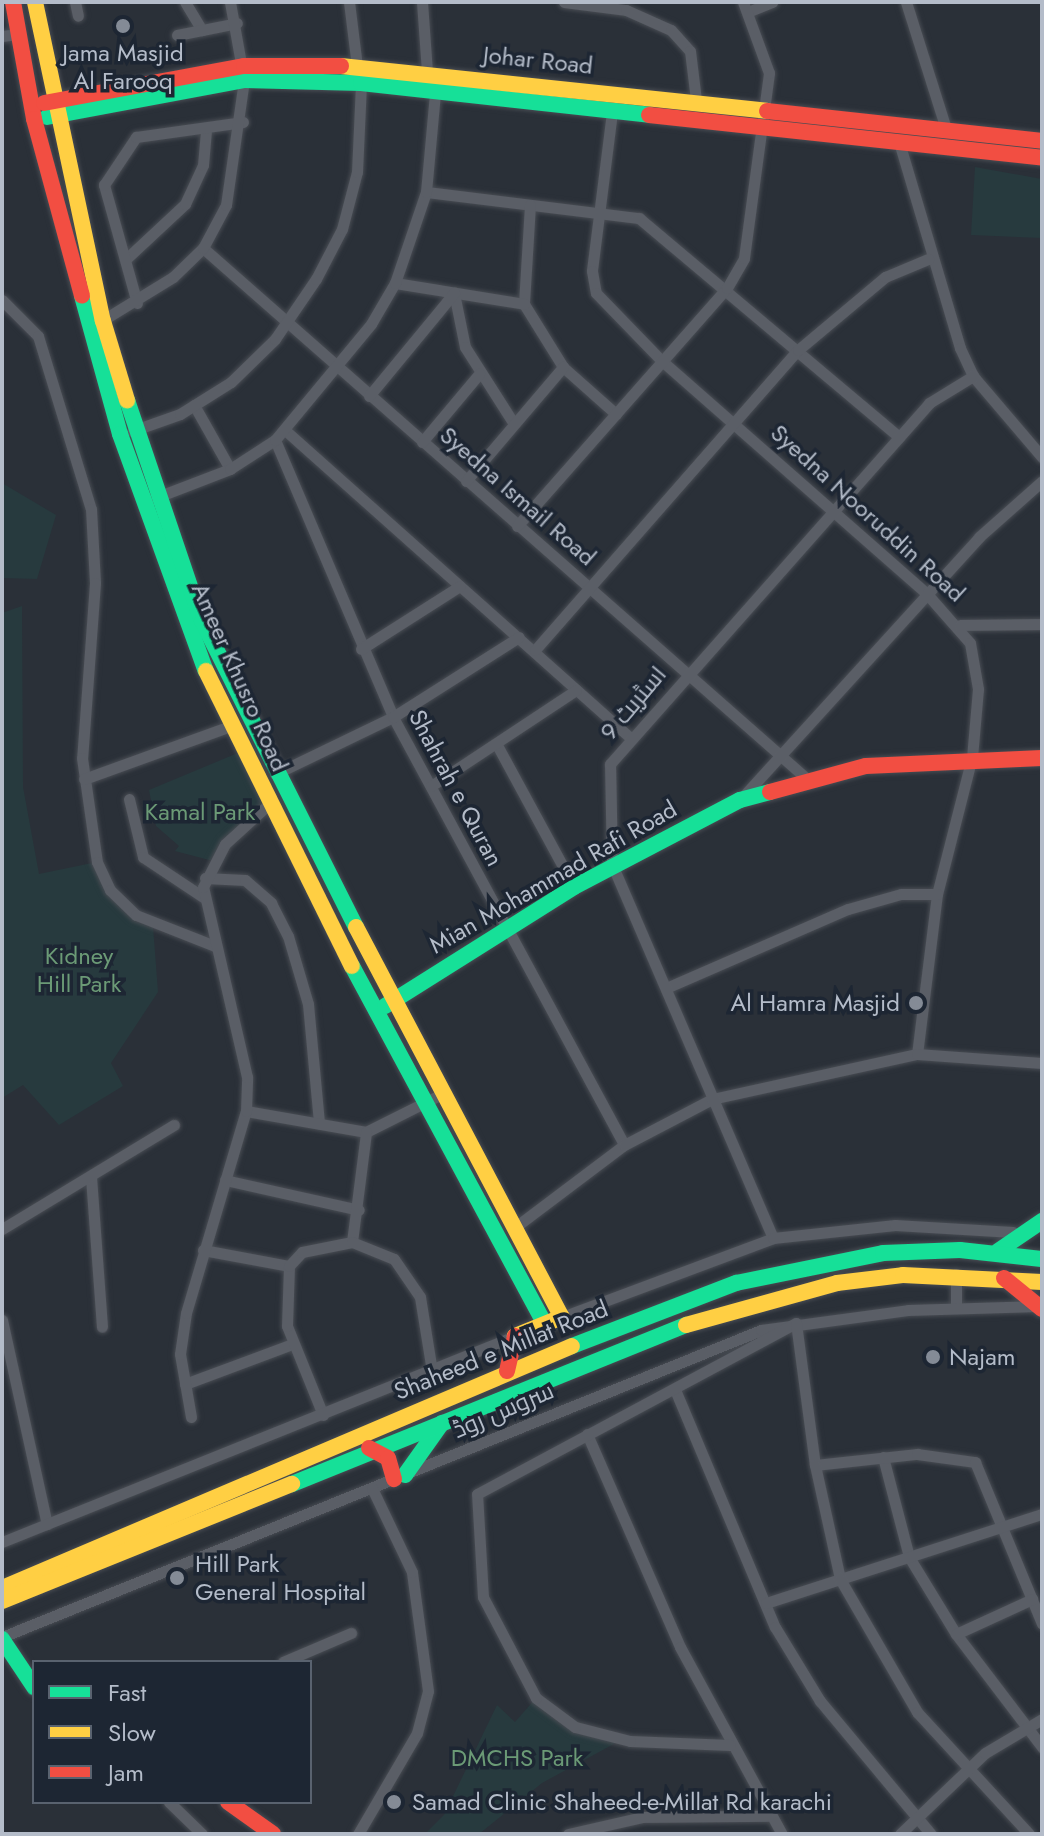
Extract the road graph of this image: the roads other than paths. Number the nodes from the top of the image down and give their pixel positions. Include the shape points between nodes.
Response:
1 (13, 2) edge
2 (35, 2) edge
3 (75, 2) edge
4 (185, 2) edge
5 (230, 2) edge
6 (349, 2) edge
7 (422, 2) edge
8 (564, 2) edge
9 (772, 2) edge
10 (906, 2) edge
11 (626, 6) edge
12 (746, 7) edge
13 (78, 16) dead end
14 (237, 23) junction
15 (202, 30) junction
16 (10, 35) edge
17 (177, 35) dead end
18 (357, 66) junction
19 (244, 73) junction
20 (434, 73) junction
21 (361, 83) junction
22 (437, 93) junction
23 (626, 94) junction
24 (696, 100) junction
25 (54, 108) junction
26 (769, 108) junction
27 (32, 112) junction
28 (618, 113) junction
29 (243, 122) junction
30 (945, 126) junction
31 (765, 127) junction
32 (206, 129) junction
33 (1042, 141) edge
34 (899, 142) junction
35 (1042, 158) edge
36 (426, 192) junction
37 (530, 205) junction
38 (599, 215) junction
39 (203, 248) junction
40 (126, 259) junction
41 (928, 259) junction
42 (395, 283) junction
43 (727, 288) junction
44 (454, 293) junction
45 (2, 300) edge
46 (137, 303) junction
47 (524, 304) junction
48 (287, 321) junction
49 (96, 323) junction
50 (798, 350) junction
51 (662, 361) junction
52 (563, 367) junction
53 (339, 368) junction
54 (479, 374) junction
55 (973, 376) junction
56 (369, 396) junction
57 (194, 405) junction
58 (616, 414) junction
59 (514, 424) junction
60 (737, 425) junction
61 (286, 431) junction
62 (128, 432) junction
63 (899, 437) junction
64 (275, 440) junction
65 (422, 442) junction
66 (1042, 457) edge
67 (230, 469) junction
68 (466, 481) junction
69 (1042, 481) edge
70 (150, 499) junction
71 (835, 511) junction
72 (517, 526) junction
73 (460, 586) junction
74 (592, 590) junction
75 (927, 594) junction
76 (1042, 624) edge
77 (960, 625) junction
78 (519, 637) junction
79 (361, 649) junction
80 (535, 650) junction
81 (686, 674) junction
82 (576, 690) junction
83 (393, 717) junction
84 (233, 725) junction
85 (630, 737) junction
86 (497, 745) junction
87 (972, 757) junction
88 (780, 758) junction
89 (1042, 758) edge
90 (275, 774) junction
91 (805, 777) junction
92 (84, 779) junction
93 (431, 786) junction
94 (129, 799) dead end
95 (740, 800) junction
96 (269, 804) junction
97 (612, 865) junction
98 (205, 878) junction
99 (574, 887) junction
100 (937, 894) junction
101 (203, 897) junction
102 (505, 927) junction
103 (215, 946) junction
104 (666, 988) junction
105 (393, 1001) junction
106 (377, 1011) junction
107 (917, 1054) junction
108 (1042, 1063) edge
109 (442, 1094) junction
110 (712, 1099) junction
111 (426, 1103) junction
112 (246, 1111) junction
113 (319, 1123) junction
114 (174, 1125) dead end
115 (366, 1132) junction
116 (624, 1145) junction
117 (91, 1177) junction
118 (225, 1180) junction
119 (359, 1210) junction
120 (1042, 1221) edge
121 (961, 1226) junction
122 (514, 1228) junction
123 (2, 1229) edge
124 (1013, 1232) dead end
125 (773, 1238) junction
126 (352, 1242) junction
127 (203, 1250) junction
128 (960, 1250) junction
129 (996, 1252) junction
130 (911, 1262) junction
131 (289, 1266) junction
132 (1041, 1270) edge
133 (956, 1274) junction
134 (1001, 1276) junction
135 (956, 1307) junction
136 (1041, 1308) edge
137 (562, 1317) junction
138 (2, 1320) edge
139 (796, 1323) junction
140 (545, 1324) junction
141 (102, 1327) dead end
142 (612, 1329) junction
143 (660, 1333) junction
144 (515, 1336) junction
145 (4, 1341) edge
146 (290, 1345) junction
147 (543, 1357) junction
148 (432, 1371) junction
149 (507, 1371) junction
150 (185, 1384) junction
151 (676, 1392) junction
152 (453, 1414) junction
153 (323, 1415) junction
154 (191, 1417) dead end
155 (587, 1434) junction
156 (369, 1448) junction
157 (883, 1457) junction
158 (815, 1465) junction
159 (400, 1477) junction
160 (372, 1488) junction
161 (1042, 1514) edge
162 (47, 1524) junction
163 (1003, 1527) junction
164 (2, 1542) edge
165 (909, 1557) junction
166 (840, 1579) junction
167 (2, 1588) edge
168 (1032, 1599) junction
169 (2, 1601) edge
170 (766, 1603) junction
171 (1042, 1624) edge
172 (351, 1633) dead end
173 (956, 1634) junction
174 (2, 1638) edge
175 (288, 1660) edge
176 (32, 1684) edge
177 (1042, 1719) edge
178 (1025, 1729) junction
179 (730, 1745) junction
180 (1042, 1747) edge
181 (966, 1769) junction
182 (171, 1804) edge
183 (231, 1804) edge
184 (768, 1816) junction
185 (916, 1818) junction
186 (202, 1834) edge
187 (273, 1834) edge
188 (358, 1834) edge
189 (568, 1834) edge
190 (782, 1834) edge
191 (900, 1834) edge
192 (931, 1834) edge
193 (1029, 1834) edge

1 - 16 main road, Ameer Khusro Road
2 - 25 main road, Ameer Khusro Road
3 - 13 street
4 - 15 street
5 - 14 street
6 - 18 street
7 - 20 street
8 - 11 street
9 - 12 street
10 - 30 street
11 - 24 street via 671,30 690,51
12 - 26 street via 769,73
14 - 15 street
14 - 19 street
15 - 17 street
16 - 27 main road, Ameer Khusro Road
18 - 19 main road, Johar Road
18 - 20 main road, Johar Road
19 - 21 main road, Johar Road
19 - 25 main road, Johar Road
19 - 29 street
20 - 22 main road
20 - 23 main road, Johar Road
21 - 22 main road, Johar Road
21 - 48 street via 357,172 342,229
22 - 28 main road, Johar Road
22 - 36 street
23 - 24 main road, Johar Road
23 - 28 main road
24 - 26 main road, Johar Road
25 - 27 main road, Johar Road
25 - 49 main road, Ameer Khusro Road
26 - 30 main road, Johar Road
26 - 31 street
27 - 49 main road, Ameer Khusro Road
28 - 31 main road, Johar Road
28 - 38 street, Syedna Nooruddin Road
29 - 32 street
29 - 39 street via 232,187
30 - 33 main road, Johar Road
31 - 34 main road, Johar Road
31 - 43 street via 744,258
32 - 40 street via 203,165 185,204
32 - 40 street via 136,137 104,185
34 - 35 main road, Johar Road
34 - 41 street
36 - 37 street
36 - 42 street
37 - 38 street
37 - 47 street
38 - 43 street via 639,218
38 - 51 street, Syedna Nooruddin Road via 596,293
39 - 46 street
39 - 48 street, Syedna Ismail Road
40 - 46 street
41 - 50 street via 885,277
41 - 55 street
42 - 44 street
42 - 53 street
43 - 50 street
43 - 51 street
44 - 47 street
44 - 54 street
44 - 56 street
45 - 92 street via 38,336 91,509 95,583
46 - 49 street
47 - 52 street
48 - 53 street, Syedna Ismail Road
48 - 57 street via 231,382
49 - 62 main road, Ameer Khusro Road
50 - 60 street
50 - 63 street
51 - 58 street
51 - 60 street, Syedna Nooruddin Road
52 - 58 street
52 - 59 street
53 - 56 street, Syedna Ismail Road
53 - 61 street
54 - 59 street
54 - 65 street
55 - 63 street, اسٹریٹ 9 via 929,403
55 - 66 street
56 - 65 street, Syedna Ismail Road
57 - 62 street
57 - 67 street
58 - 72 street
59 - 68 street
60 - 71 street, Syedna Nooruddin Road
60 - 74 street
61 - 64 street
61 - 73 street
62 - 70 main road, Ameer Khusro Road
63 - 71 street, اسٹریٹ 9
64 - 67 street
64 - 79 street, Shahrah e Quran
65 - 68 street, Syedna Ismail Road
67 - 70 street
68 - 72 street, Syedna Ismail Road
69 - 75 street
70 - 84 main road, Ameer Khusro Road via 197,653
70 - 90 main road, Ameer Khusro Road
71 - 75 street, Syedna Nooruddin Road
71 - 81 street, اسٹریٹ 9
72 - 74 street, Syedna Ismail Road
73 - 78 street
73 - 79 street
74 - 80 street
74 - 81 street, Syedna Ismail Road
75 - 77 street, Syedna Nooruddin Road
75 - 88 street
76 - 77 street
77 - 87 street, Syedna Nooruddin Road via 978,689
78 - 80 street
78 - 83 street
79 - 83 street, Shahrah e Quran
80 - 82 street
81 - 85 street, اسٹریٹ 9
81 - 88 street, Syedna Ismail Road
82 - 85 street
82 - 86 street
83 - 90 street
83 - 93 street, Shahrah e Quran
84 - 92 street
84 - 96 main road, Ameer Khusro Road
85 - 97 street, اسٹریٹ 9 via 610,764
86 - 93 street
86 - 99 street
87 - 89 main road, Mian Mohammad Rafi Road
87 - 91 main road, Mian Mohammad Rafi Road
87 - 100 street, Syedna Nooruddin Road
88 - 91 street, Syedna Ismail Road
88 - 95 street
90 - 105 main road, Ameer Khusro Road
91 - 95 main road, Mian Mohammad Rafi Road
92 - 103 street via 89,838 110,890 161,931
93 - 102 street, Shahrah e Quran
94 - 101 street via 143,857
95 - 97 main road, Mian Mohammad Rafi Road
96 - 98 street via 225,844
96 - 106 main road, Ameer Khusro Road
97 - 99 main road, Mian Mohammad Rafi Road
97 - 104 street, اسٹریٹ 9
98 - 101 street
98 - 113 street via 245,880 271,903 288,936 308,1004
99 - 102 main road, Mian Mohammad Rafi Road
100 - 104 street via 901,894 848,909
100 - 107 street, Syedna Nooruddin Road
101 - 103 street
102 - 105 main road, Mian Mohammad Rafi Road
102 - 116 street, Shahrah e Quran
103 - 112 street via 244,1054
104 - 110 street, اسٹریٹ 9
105 - 106 main road, Mian Mohammad Rafi Road
105 - 109 main road, Ameer Khusro Road
106 - 111 main road, Ameer Khusro Road
107 - 108 street
107 - 110 street
109 - 111 street
109 - 122 main road, Ameer Khusro Road
110 - 116 street
110 - 125 street, اسٹریٹ 9
111 - 115 street
111 - 140 main road, Ameer Khusro Road
112 - 113 street
112 - 118 street
113 - 115 street
114 - 117 street
115 - 119 street
116 - 122 street
117 - 123 street
117 - 141 street
118 - 119 street
118 - 127 street
119 - 126 street
120 - 129 main road via 1026,1239
121 - 124 street
121 - 125 street
121 - 128 street
122 - 137 main road, Ameer Khusro Road
125 - 137 street
126 - 131 street via 302,1252
126 - 148 street via 378,1247 404,1269 431,1332
127 - 131 street
127 - 150 street via 180,1354
128 - 129 main road, Shaheed e Millat Road
128 - 142 main road, Shaheed e Millat Road via 883,1253 769,1274
129 - 132 main road, Shaheed e Millat Road
130 - 132 main road
130 - 142 main road via 814,1270
130 - 143 main road via 786,1287 674,1322
131 - 146 street via 284,1299
132 - 134 main road, Shaheed e Millat Road
133 - 134 main road, Shaheed e Millat Road
133 - 135 street
133 - 143 main road, Shaheed e Millat Road via 837,1283
134 - 136 main road
135 - 136 street, سروس روڈ
135 - 139 street, سروس روڈ
137 - 140 main road
138 - 145 street
139 - 151 street
139 - 158 street
139 - 159 street, سروس روڈ via 666,1365
140 - 144 main road
142 - 147 main road, Shaheed e Millat Road
143 - 152 main road, Shaheed e Millat Road
144 - 147 main road
144 - 148 street
144 - 149 main road
145 - 162 street
146 - 150 street
146 - 153 street
147 - 149 main road, Shaheed e Millat Road
148 - 153 street
149 - 167 main road, Shaheed e Millat Road
150 - 154 street
151 - 155 street
151 - 170 street
152 - 156 main road, Shaheed e Millat Road
152 - 159 main road via 418,1448
153 - 162 street
155 - 179 street
155 - 179 street via 477,1494 478,1558 495,1629 536,1698 575,1727 630,1741
156 - 159 main road via 388,1458
156 - 169 main road, Shaheed e Millat Road
157 - 158 street
157 - 163 street via 953,1455 975,1462
157 - 165 street
158 - 166 street
159 - 160 street, سروس روڈ
160 - 174 street, سروس روڈ
160 - 188 street via 412,1572 426,1635 428,1691 417,1733
161 - 163 street
162 - 164 street
163 - 165 street
163 - 168 street
165 - 166 street
165 - 173 street
166 - 170 street
166 - 181 street via 887,1668
168 - 171 street
168 - 173 street
170 - 185 street via 820,1701
172 - 175 street
173 - 178 street
174 - 176 main road
177 - 178 street
178 - 180 street
178 - 181 street
179 - 184 street
181 - 185 street
181 - 193 street
182 - 186 street
183 - 187 main road
184 - 189 street via 642,1817
184 - 190 street
185 - 191 street
185 - 192 street

